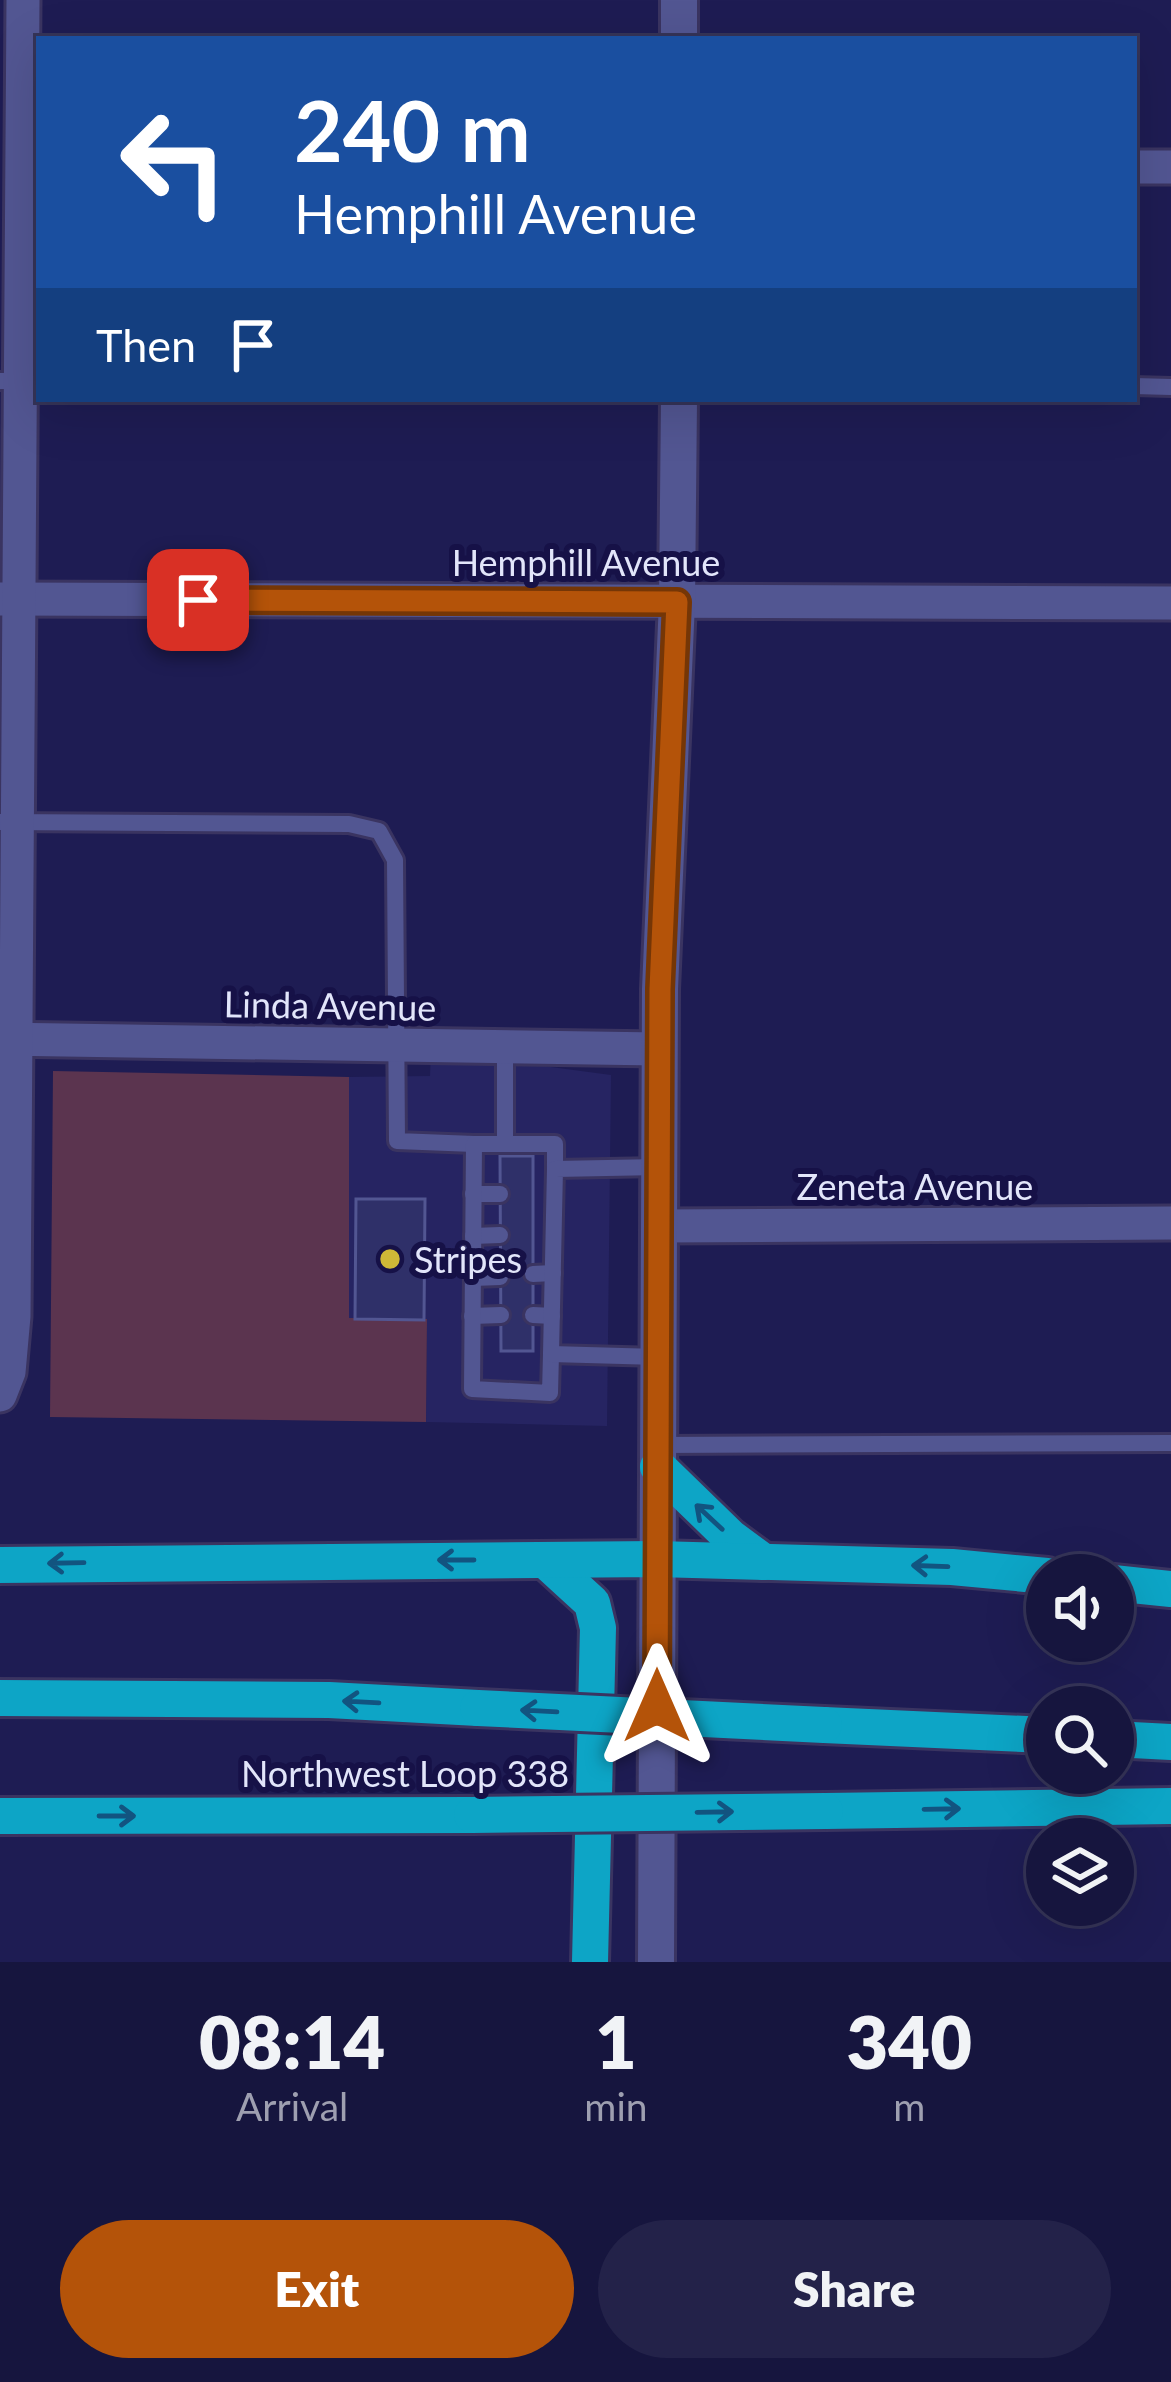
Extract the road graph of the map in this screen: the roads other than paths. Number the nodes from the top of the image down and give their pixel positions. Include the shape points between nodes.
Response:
1 (23, 0) edge
2 (680, 0) edge
3 (680, 36) edge
4 (20, 160) edge
5 (1137, 167) edge
6 (1171, 167) edge
7 (20, 381) edge
8 (1137, 386) edge
9 (1171, 387) edge
10 (679, 402) edge
11 (10, 599) edge
12 (677, 602) junction
13 (1171, 603) edge
14 (9, 822) edge
15 (9, 1039) edge
16 (398, 1044) junction
17 (505, 1046) junction
18 (659, 1049) junction
19 (474, 1144) junction
20 (506, 1144) junction
21 (659, 1167) junction
22 (555, 1169) junction
23 (532, 1193) dead end
24 (554, 1193) junction
25 (473, 1194) junction
26 (500, 1194) dead end
27 (1171, 1223) edge
28 (658, 1226) junction
29 (554, 1232) junction
30 (532, 1233) dead end
31 (500, 1234) dead end
32 (473, 1236) junction
33 (553, 1273) junction
34 (533, 1274) dead end
35 (500, 1276) dead end
36 (473, 1278) junction
37 (501, 1315) dead end
38 (472, 1316) junction
39 (551, 1354) junction
40 (658, 1357) junction
41 (0, 1395) edge
42 (1171, 1443) edge
43 (658, 1456) junction
44 (657, 1559) junction
45 (545, 1560) junction
46 (764, 1562) junction
47 (0, 1565) edge
48 (1026, 1574) edge
49 (1134, 1585) edge
50 (1171, 1589) edge
51 (0, 1698) edge
52 (1026, 1735) edge
53 (1134, 1740) edge
54 (1171, 1742) edge
55 (1171, 1806) edge
56 (0, 1816) edge
57 (590, 1962) edge
58 (656, 1962) edge

1 - 4 street
2 - 3 main road
4 - 7 street
5 - 6 street
7 - 11 street
8 - 9 lane
10 - 12 main road
11 - 12 street, Hemphill Avenue
11 - 14 street
12 - 13 street, Hemphill Avenue
12 - 18 main road
14 - 15 street
14 - 16 lane via 349,824 380,831 395,860
15 - 16 street, Linda Avenue
15 - 41 street via 14,1316
16 - 17 street, Linda Avenue
16 - 19 lane via 397,1141
17 - 18 street, Linda Avenue
17 - 20 lane
18 - 21 main road
19 - 20 lane
19 - 25 lane
20 - 22 lane via 555,1144
21 - 22 lane
21 - 28 main road
22 - 24 lane
23 - 24 lane
24 - 29 lane
25 - 26 lane
25 - 32 lane
27 - 28 street, Zeneta Avenue
28 - 40 main road
29 - 30 lane
29 - 33 lane
31 - 32 lane
32 - 36 lane
33 - 34 lane
33 - 39 lane via 542,1315
35 - 36 lane
36 - 38 lane
37 - 38 lane
38 - 39 lane via 472,1389 550,1393
39 - 40 lane
40 - 43 main road
42 - 43 lane
43 - 44 main road
46 -> 43 highway via 730,1537
44 - 45 highway
44 - 46 highway
44 - 58 main road
45 -> 47 highway
45 - 57 highway via 592,1603 598,1628
48 -> 46 highway
49 - 50 highway
52 -> 51 highway, Northwest Loop 338, bridge via 328,1700
53 - 54 highway
56 -> 55 highway, Northwest Loop 338, bridge

